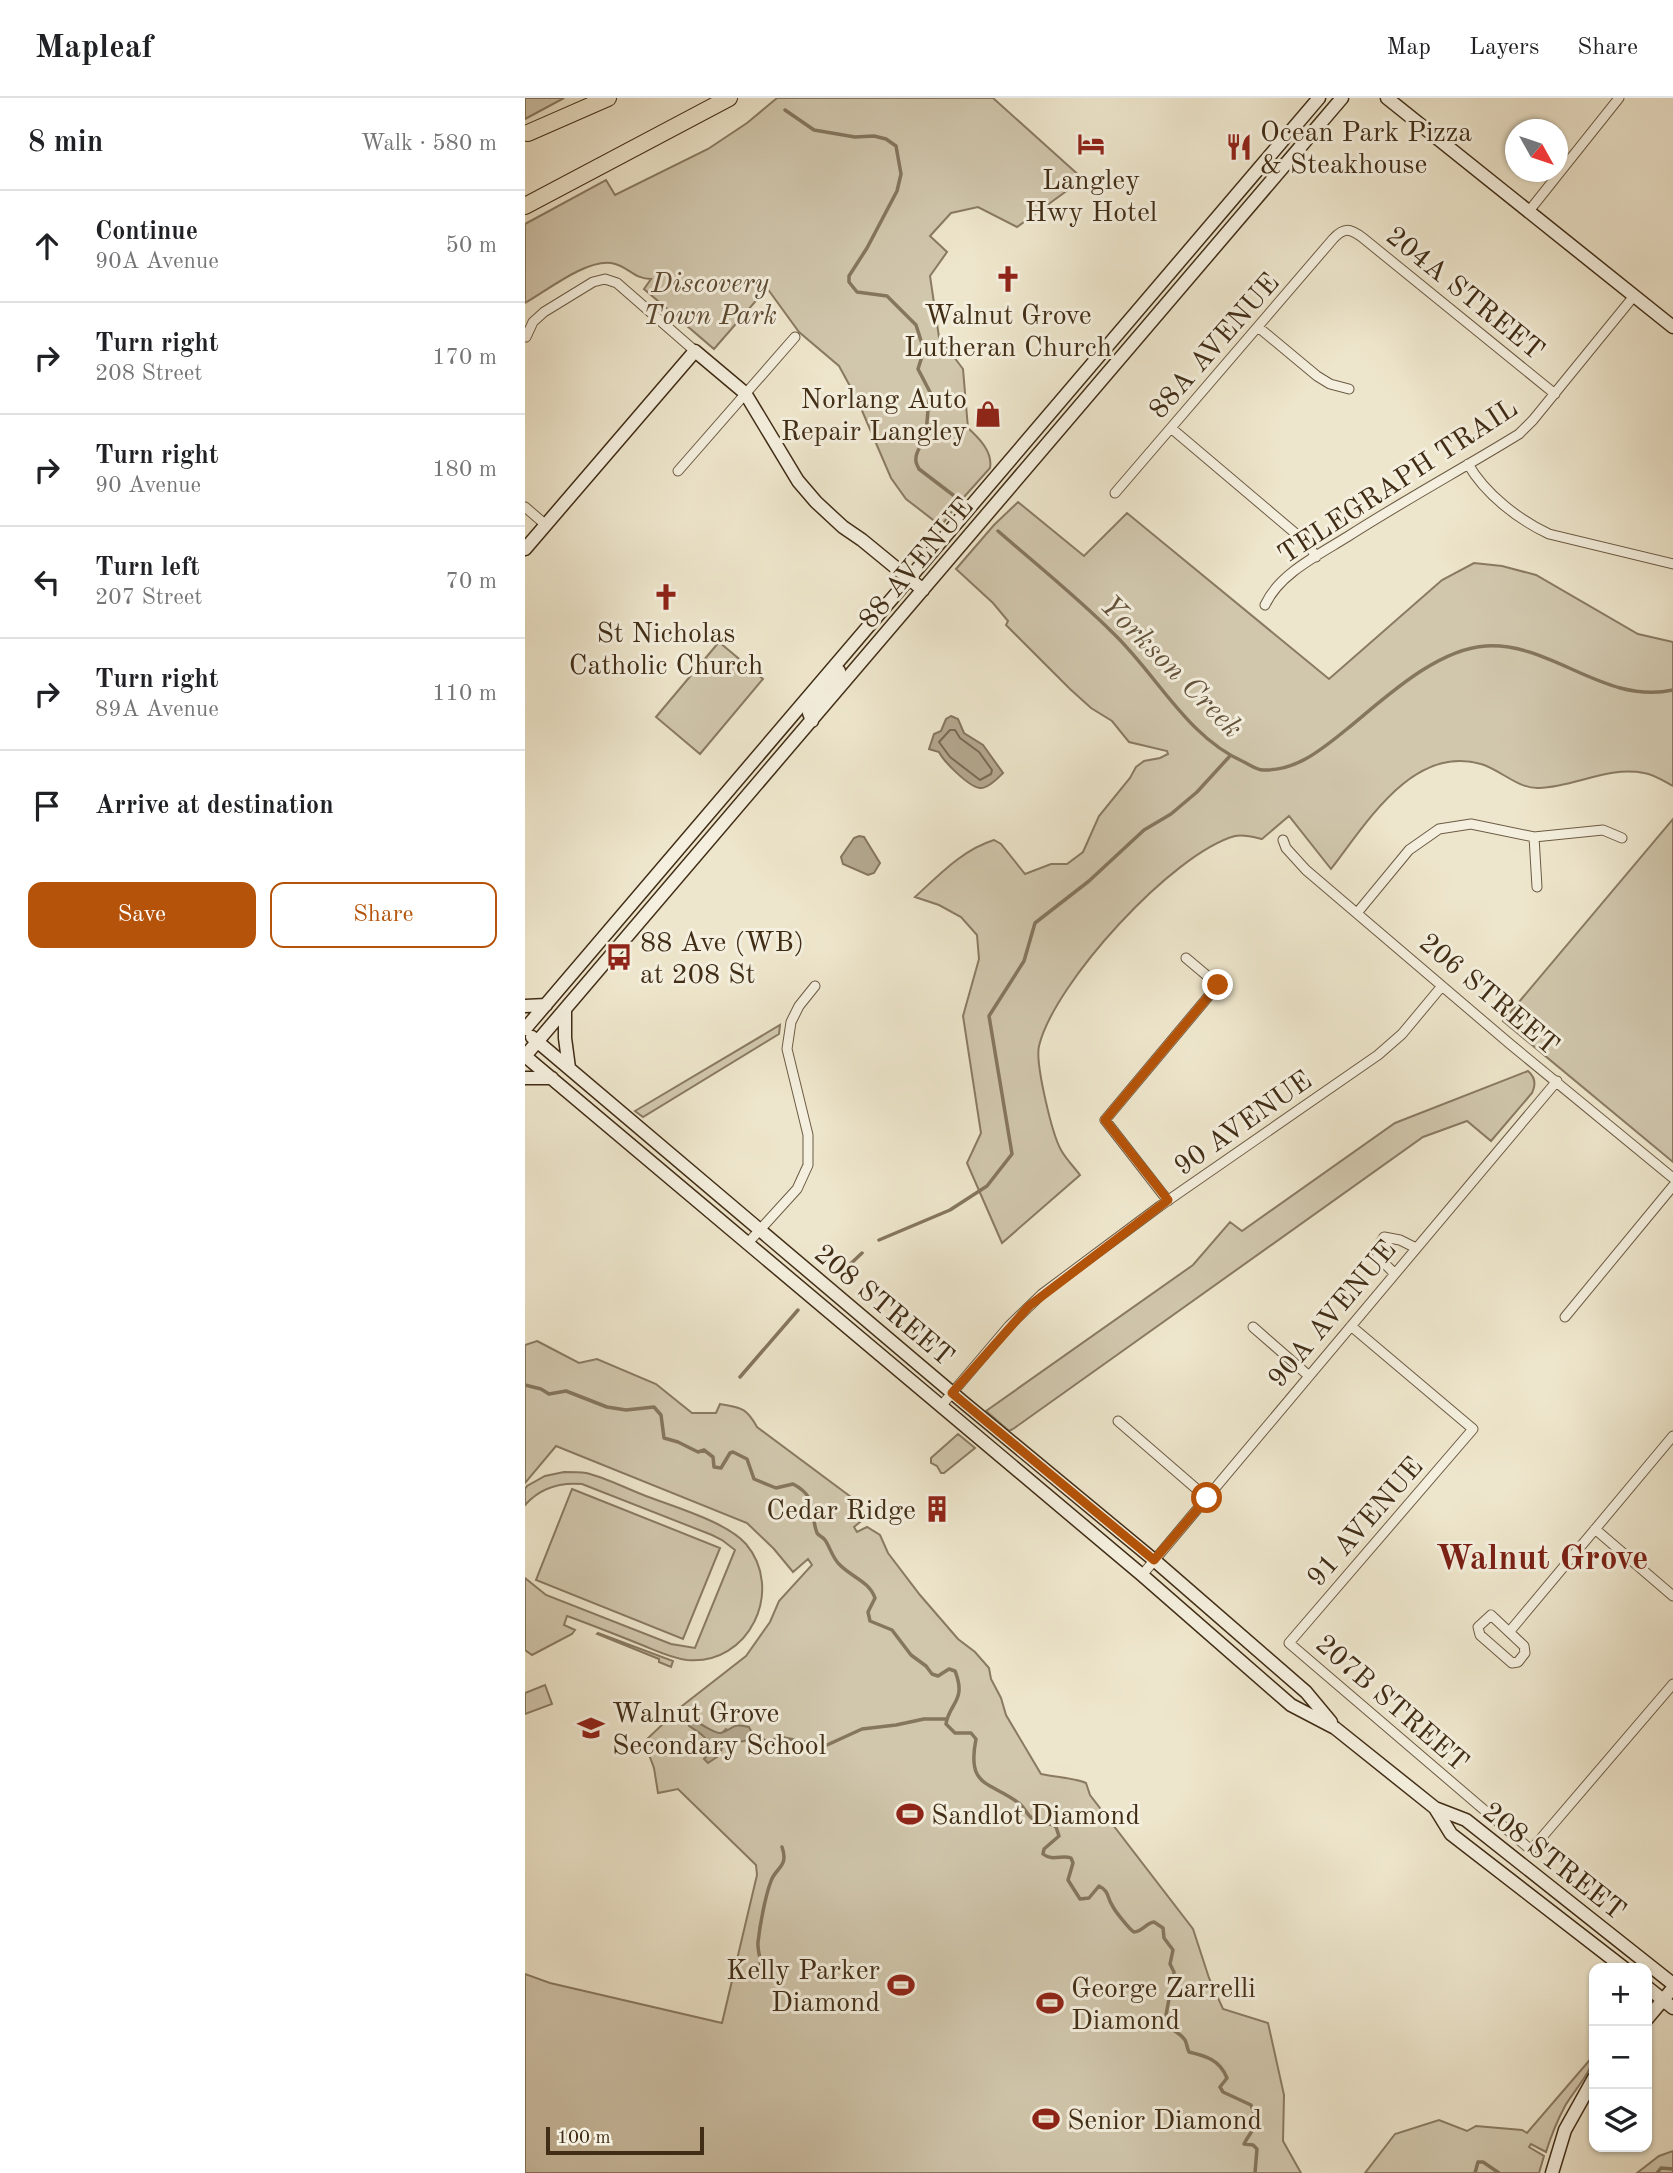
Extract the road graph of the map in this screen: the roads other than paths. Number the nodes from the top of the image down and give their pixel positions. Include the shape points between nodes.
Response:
1 (594, 98) edge
2 (608, 98) edge
3 (729, 98) edge
4 (1319, 98) edge
5 (1342, 98) edge
6 (1387, 98) edge
7 (1619, 98) edge
8 (527, 134) edge
9 (525, 206) edge
10 (1529, 211) junction
11 (1346, 229) joint
12 (1634, 296) junction
13 (1258, 327) junction
14 (1673, 327) edge
15 (526, 337) edge
16 (795, 337) dead end
17 (695, 352) junction
18 (1349, 389) dead end
19 (1068, 391) junction
20 (745, 393) junction
21 (1555, 394) junction
22 (1082, 403) junction
23 (1171, 428) junction
24 (1468, 464) junction
25 (678, 471) dead end
26 (1115, 493) dead end
27 (525, 507) edge
28 (546, 525) junction
29 (525, 549) edge
30 (1316, 557) junction
31 (1673, 564) edge
32 (908, 578) junction
33 (923, 590) junction
34 (1265, 605) dead end
35 (860, 635) junction
36 (812, 721) junction
37 (1534, 838) junction
38 (1622, 838) dead end
39 (1283, 840) dead end
40 (1537, 887) dead end
41 (1357, 913) junction
42 (1186, 958) dead end
43 (815, 986) dead end
44 (1442, 986) junction
45 (546, 1005) junction
46 (525, 1006) edge
47 (565, 1011) junction
48 (525, 1030) edge
49 (538, 1042) junction
50 (525, 1056) edge
51 (569, 1068) junction
52 (525, 1078) edge
53 (552, 1078) junction
54 (1557, 1081) junction
55 (1673, 1178) edge
56 (1673, 1186) edge
57 (1168, 1200) junction
58 (760, 1230) junction
59 (747, 1244) junction
60 (1416, 1248) junction
61 (1394, 1273) junction
62 (1565, 1317) dead end
63 (1351, 1326) junction
64 (1253, 1327) dead end
65 (1309, 1376) junction
66 (952, 1393) junction
67 (941, 1406) junction
68 (1118, 1421) dead end
69 (1673, 1436) edge
70 (1207, 1498) junction
71 (1595, 1529) junction
72 (1154, 1560) junction
73 (1142, 1575) junction
74 (1673, 1596) edge
75 (1510, 1631) junction
76 (1289, 1643) joint
77 (1673, 1684) edge
78 (1335, 1728) junction
79 (1435, 1808) junction
80 (1618, 1963) edge
81 (1673, 1986) edge
82 (1652, 1991) edge
83 (1668, 2004) edge
84 (1652, 2015) edge
85 (1589, 2087) edge
86 (1552, 2173) edge

1 - 8 highway
2 - 8 highway
3 - 9 highway
4 - 19 main road, 88 AVENUE
5 - 22 main road, 88 AVENUE
6 - 10 main road
7 - 10 street
10 - 12 main road
11 - 13 street, 88A AVENUE
11 - 21 street, 204A STREET
12 - 14 main road
12 - 21 street, TELEGRAPH TRAIL
13 - 18 street via 1317,376
13 - 23 street, 88A AVENUE
15 - 17 street via 544,312 605,279 617,283
16 - 20 street
17 - 20 main road
17 - 28 main road
19 - 22 main road
19 - 32 main road, 88 AVENUE
20 - 25 street
20 - 32 main road via 798,481 843,527
21 - 24 street, TELEGRAPH TRAIL via 1519,434
22 - 33 main road, 88 AVENUE
23 - 26 street, 88A AVENUE
23 - 30 street via 1308,544
24 - 30 street, TELEGRAPH TRAIL
24 - 31 street via 1484,486 1534,527
27 - 28 street
28 - 29 main road
30 - 34 street, TELEGRAPH TRAIL via 1282,582
32 - 33 main road
32 - 35 main road, 88 AVENUE
33 - 36 main road, 88 AVENUE
35 - 36 main road via 854,652 810,708
35 - 45 main road, 88 AVENUE
36 - 47 main road, 88 AVENUE
37 - 38 street via 1603,831
37 - 40 street
37 - 41 street via 1471,824 1439,829 1409,850
39 - 41 street, 206 STREET via 1306,870
41 - 44 street, 206 STREET
42 - 57 street via 1218,985 1105,1120
43 - 58 street via 791,1022 787,1049 808,1135 808,1165 797,1189
44 - 54 street, 206 STREET
44 - 57 street, 90 AVENUE via 1378,1055
45 - 46 main road
45 - 48 main road, 88 AVENUE
47 - 49 main road, 88 AVENUE
47 - 51 main road
48 - 49 main road, 208 STREET
49 - 50 main road, 88 AVENUE
49 - 51 main road, 208 STREET
50 - 53 main road, 208 STREET
51 - 58 main road, 208 STREET
52 - 53 main road
53 - 59 main road, 208 STREET
54 - 55 street, 206 STREET
54 - 60 street, 90A AVENUE
56 - 62 street
57 - 66 street, 90 AVENUE via 1029,1306
58 - 59 street
58 - 66 main road, 208 STREET
59 - 67 main road, 208 STREET
60 - 61 street, 90A AVENUE
60 - 61 street via 1384,1237 1377,1248 1378,1257
61 - 63 street, 90A AVENUE
63 - 65 street, 90A AVENUE
63 - 76 street, 91 AVENUE via 1473,1429
64 - 65 street
65 - 70 street, 90A AVENUE
66 - 67 street, 90 AVENUE
66 - 72 main road, 208 STREET
67 - 73 main road, 208 STREET
68 - 70 street
69 - 71 street
70 - 72 street, 90A AVENUE
71 - 74 street
71 - 75 street
72 - 73 street, 90A AVENUE
72 - 78 main road, 208 STREET via 1306,1692
73 - 78 main road, 208 STREET via 1291,1705
75 - 75 street via 1491,1615 1478,1627 1512,1663 1525,1653
76 - 77 street, 207B STREET via 1531,1850
78 - 79 main road, 208 STREET
79 - 80 main road, 208 STREET via 1451,1834
79 - 81 main road, 208 STREET via 1466,1820
81 - 83 main road
82 - 83 main road
83 - 84 main road
85 - 86 main road via 1565,2130

